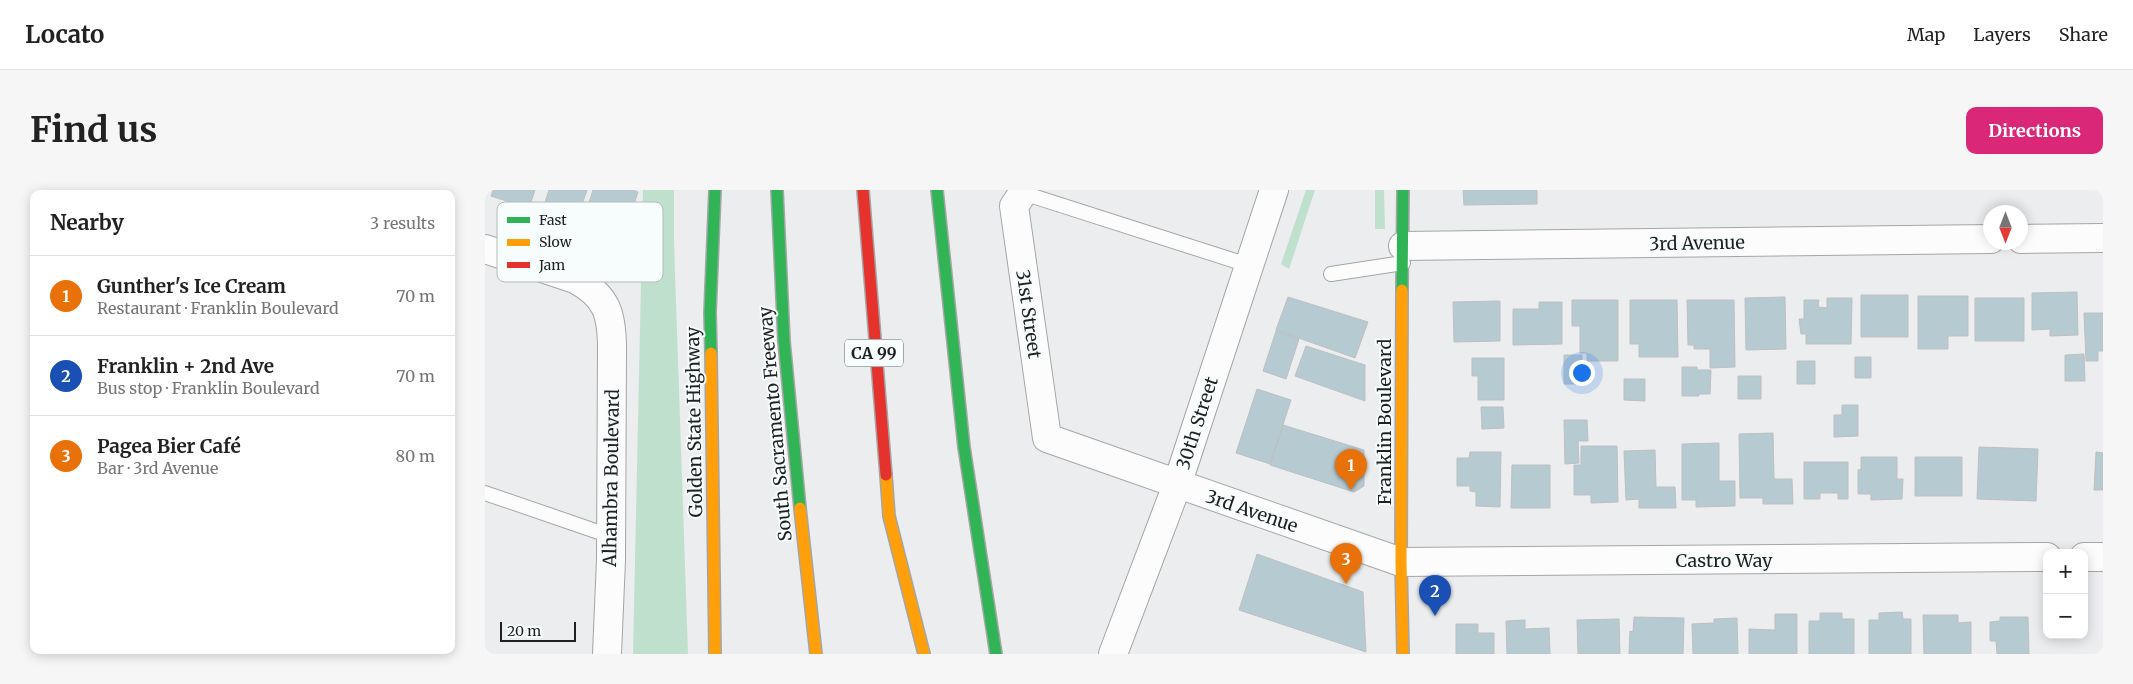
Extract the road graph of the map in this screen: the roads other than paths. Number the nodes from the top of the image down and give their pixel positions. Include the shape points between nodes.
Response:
1 (715, 190) edge
2 (777, 190) edge
3 (863, 190) edge
4 (937, 190) edge
5 (1274, 190) edge
6 (1403, 190) edge
7 (1023, 192) joint
8 (2103, 238) edge
9 (1983, 239) edge
10 (2028, 239) edge
11 (485, 249) edge
12 (497, 253) edge
13 (1403, 255) junction
14 (1248, 265) junction
15 (1331, 274) dead end
16 (579, 282) edge
17 (1047, 438) joint
18 (1177, 485) junction
19 (485, 493) edge
20 (889, 516) junction
21 (611, 536) junction
22 (803, 540) junction
23 (2043, 557) edge
24 (2088, 557) edge
25 (2103, 557) edge
26 (1401, 562) junction
27 (897, 595) dead end
28 (607, 654) edge
29 (715, 654) edge
30 (804, 654) edge
31 (817, 654) edge
32 (923, 654) edge
33 (996, 654) edge
34 (1113, 654) edge
35 (1403, 654) edge

1 - 29 main road, Golden State Highway via 711,313
2 - 22 main road, South Sacramento Freeway via 784,341
3 - 20 main road, CA 99
4 - 33 main road via 964,447
5 - 14 street, 30th Street
6 - 13 main road, Franklin Boulevard
7 - 14 lane
7 - 17 street, 31st Street via 1014,206
8 - 10 street
9 - 13 street, 3rd Avenue
11 - 12 street, Alhambra Boulevard
13 - 15 lane
13 - 26 main road, Franklin Boulevard
14 - 18 street, 30th Street
16 - 21 street, Alhambra Boulevard via 604,303 611,319
17 - 18 street, 3rd Avenue
18 - 26 street, 3rd Avenue
18 - 34 street, 30th Street
19 - 21 lane
20 - 27 main road
20 - 32 main road
21 - 28 street, Alhambra Boulevard
22 - 30 main road
22 - 31 main road, South Sacramento Freeway
23 - 26 street, Castro Way
24 - 25 street
26 - 35 main road, Franklin Boulevard

